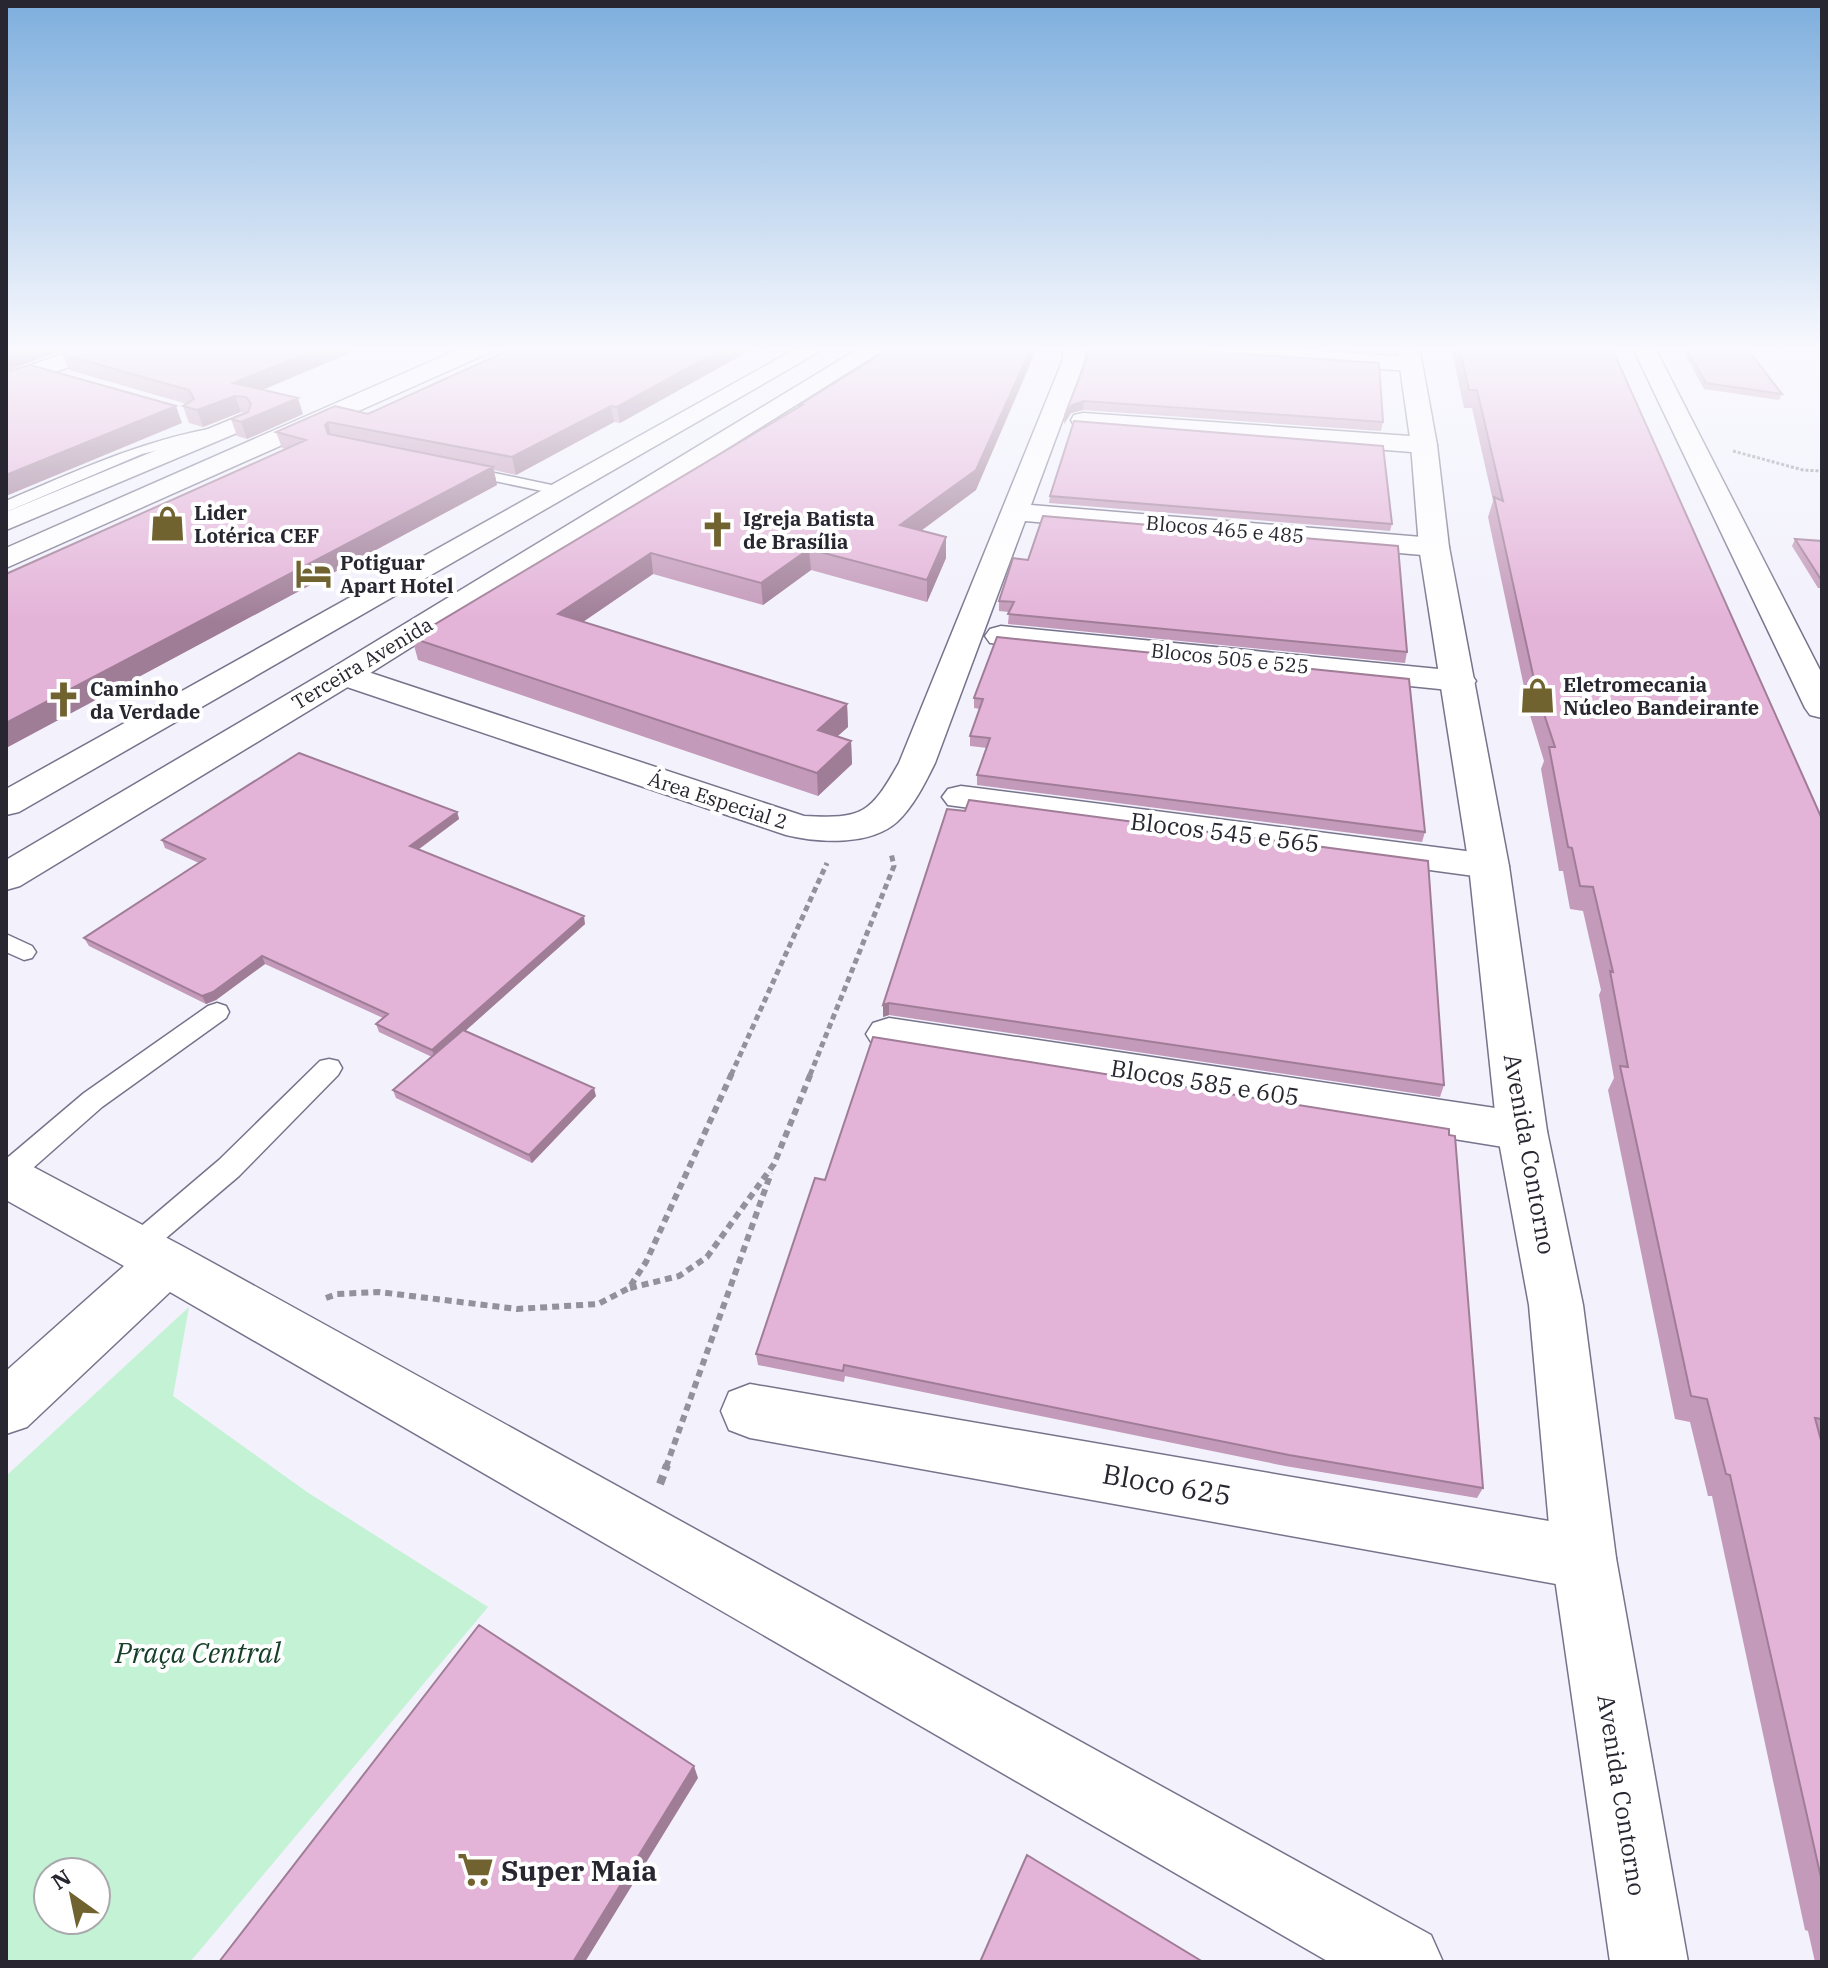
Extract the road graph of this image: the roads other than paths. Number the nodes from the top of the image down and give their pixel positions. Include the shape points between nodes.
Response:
1 (182, 438) edge
2 (203, 438) edge
3 (278, 438) edge
4 (655, 438) edge
5 (730, 438) edge
6 (1044, 438) edge
7 (1326, 438) edge
8 (1423, 438) edge
9 (1689, 438) edge
10 (1424, 445) junction
11 (457, 470) edge
12 (561, 491) junction
13 (6, 507) edge
14 (1015, 512) junction
15 (6, 522) edge
16 (1434, 547) junction
17 (6, 559) edge
18 (1001, 636) edge
19 (297, 642) junction
20 (350, 671) junction
21 (235, 678) junction
22 (1459, 681) junction
23 (295, 703) junction
24 (1822, 708) edge
25 (961, 797) dead end
26 (6, 804) edge
27 (1489, 866) junction
28 (6, 877) edge
29 (217, 1012) dead end
30 (889, 1034) dead end
31 (329, 1068) dead end
32 (1522, 1131) junction
33 (6, 1176) edge
34 (150, 1255) junction
35 (6, 1408) edge
36 (750, 1411) dead end
37 (1584, 1558) junction
38 (1404, 1962) edge
39 (1649, 1962) edge

1 - 13 lane
2 - 15 street
3 - 17 street
4 - 12 street
5 - 20 street, Terceira Avenida
6 - 14 street
7 - 10 street
8 - 10 street, Avenida Contorno
9 - 24 street
10 - 16 street, Avenida Contorno
11 - 12 lane
12 - 19 street
14 - 16 street, Blocos 465 e 485
14 - 20 street, Área Especial 2 via 917,763 895,804 875,821 842,830 800,827
16 - 22 street, Avenida Contorno
18 - 22 street, Blocos 505 e 525
19 - 20 street, Área Especial 2 via 299,651 313,659
19 - 21 street
20 - 23 street, Terceira Avenida
21 - 23 street via 267,682
21 - 26 street
22 - 27 street, Avenida Contorno
23 - 28 street, Terceira Avenida
25 - 27 street, Blocos 545 e 565
27 - 32 street, Avenida Contorno
29 - 33 lane via 93,1100
30 - 32 street, Blocos 585 e 605
31 - 34 lane
32 - 37 street, Avenida Contorno via 1556,1305
33 - 34 street
34 - 35 street
34 - 38 street
36 - 37 street, Bloco 625
37 - 39 street, Avenida Contorno

